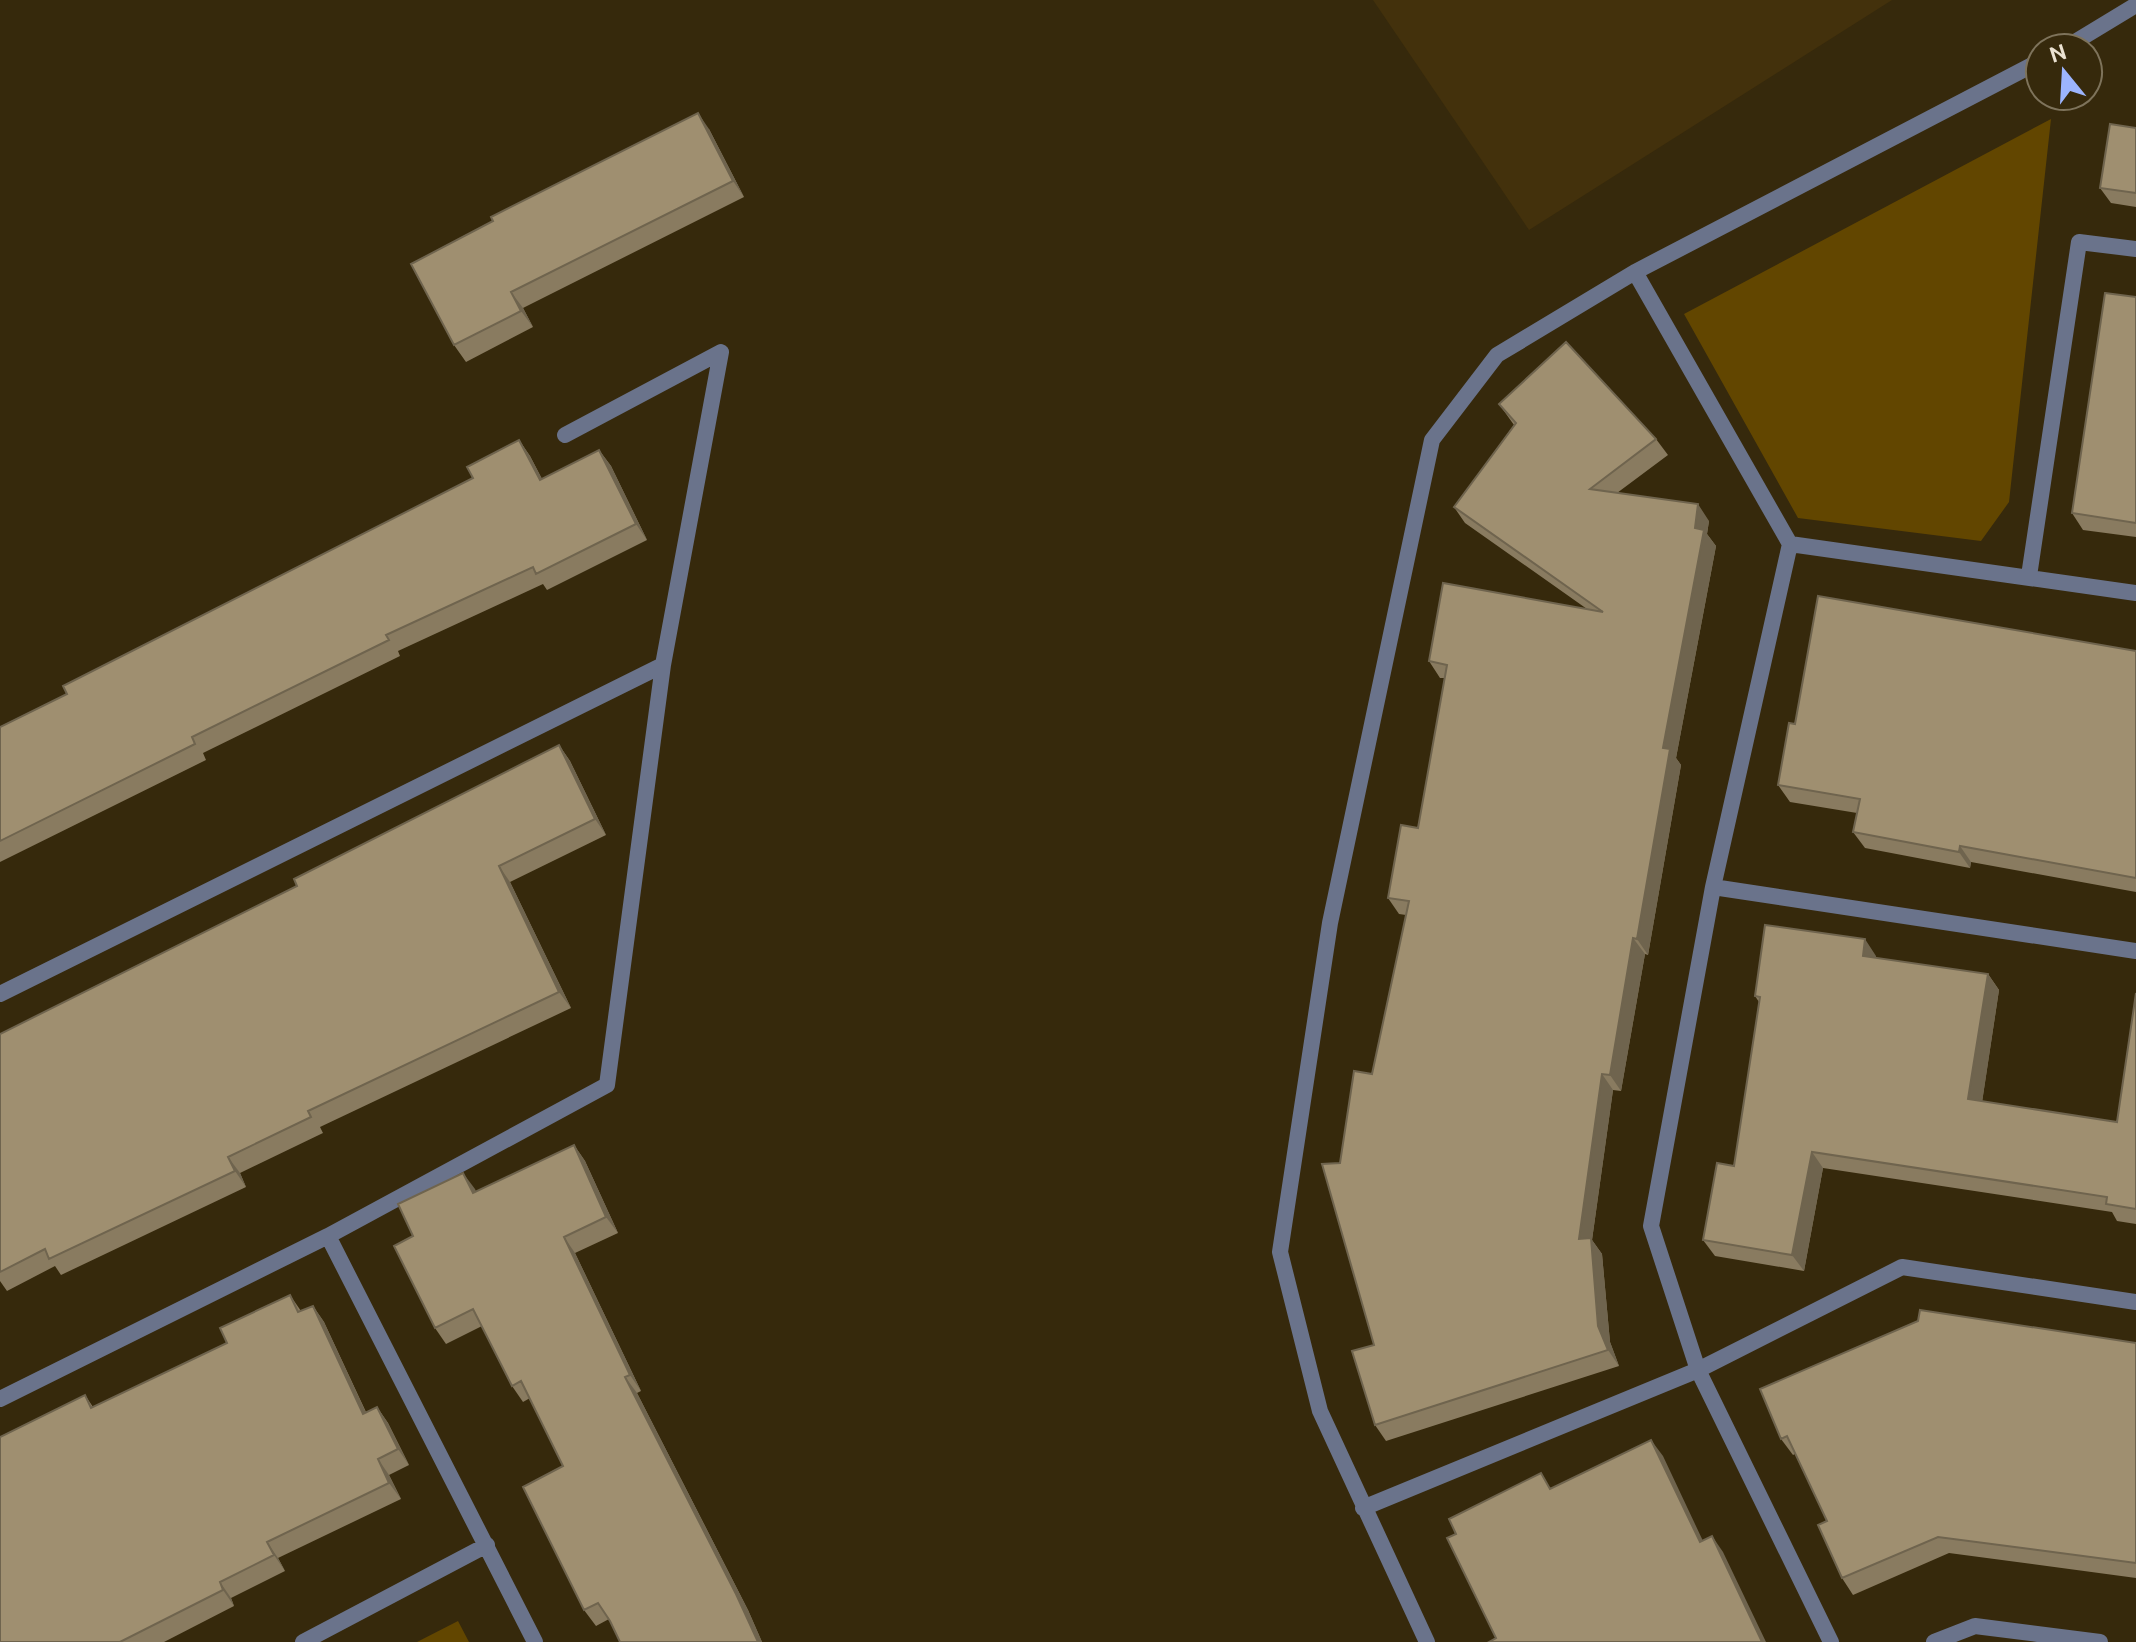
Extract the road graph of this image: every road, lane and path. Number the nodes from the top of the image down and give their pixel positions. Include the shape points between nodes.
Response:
1 (2136, 5) edge
2 (2091, 32) edge
3 (2024, 69) edge
4 (2136, 249) edge
5 (1635, 272) junction
6 (565, 435) dead end
7 (1790, 544) junction
8 (2029, 576) junction
9 (2136, 593) edge
10 (663, 665) junction
11 (1713, 887) junction
12 (2136, 951) edge
13 (0, 994) edge
14 (328, 1236) junction
15 (2136, 1302) edge
16 (1698, 1370) junction
17 (0, 1399) edge
18 (1363, 1508) junction
19 (487, 1545) junction
20 (303, 1642) edge
21 (535, 1642) edge
22 (1427, 1642) edge
23 (1831, 1642) edge
24 (1934, 1642) edge
25 (2100, 1642) edge

1 - 2 street
3 - 5 street
4 - 8 street via 2079,242
5 - 7 street
5 - 18 street via 1497,355 1432,440 1330,923 1280,1252 1320,1411
6 - 10 street via 721,352
7 - 8 street
7 - 11 street
8 - 9 street
10 - 13 street
10 - 14 street via 607,1085
11 - 12 street
11 - 16 street via 1651,1226
14 - 17 street
14 - 19 street
15 - 16 street via 1902,1267
16 - 18 street
16 - 23 street
18 - 22 street
19 - 20 street
19 - 21 street
24 - 25 street via 1975,1626

